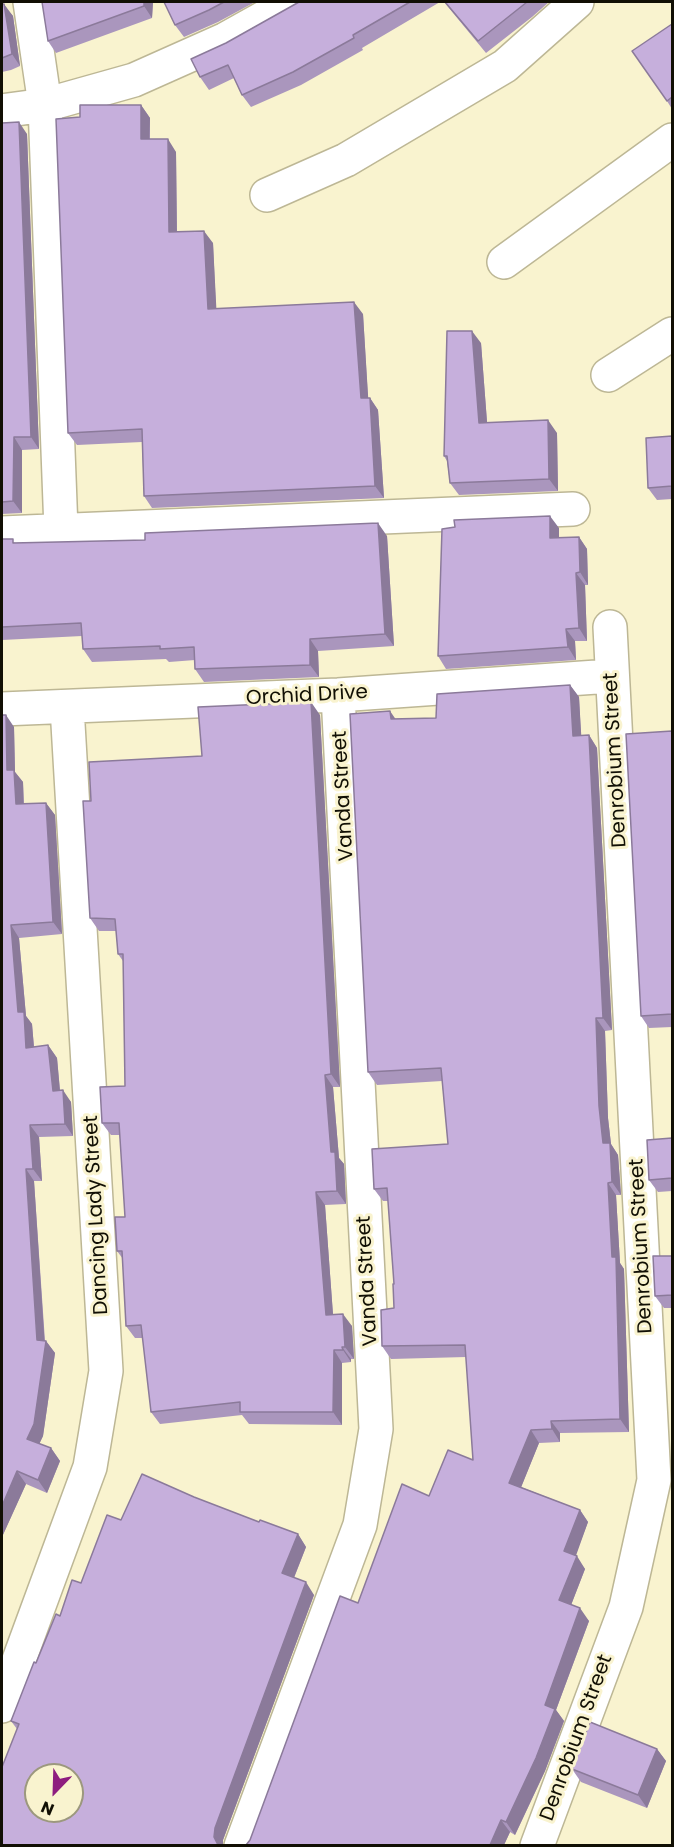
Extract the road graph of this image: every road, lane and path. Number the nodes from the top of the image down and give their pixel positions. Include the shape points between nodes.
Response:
1 (30, 2) edge
2 (292, 2) edge
3 (577, 2) edge
4 (45, 105) junction
5 (2, 111) edge
6 (672, 140) edge
7 (267, 195) dead end
8 (504, 262) dead end
9 (672, 334) edge
10 (608, 375) dead end
11 (573, 509) dead end
12 (61, 530) junction
13 (2, 533) edge
14 (610, 627) dead end
15 (611, 676) junction
16 (338, 695) junction
17 (67, 707) junction
18 (2, 709) edge
19 (2, 1706) edge
20 (241, 1845) edge
21 (537, 1845) edge

1 - 4 street
2 - 4 street via 226,39 134,80
3 - 7 street via 506,66 346,160
4 - 5 street
4 - 12 street
6 - 8 street
9 - 10 street
11 - 12 street
12 - 13 street
14 - 15 street, Denrobium Street
15 - 16 street, Orchid Drive
15 - 21 street, Denrobium Street via 654,1480 626,1607
16 - 17 street, Orchid Drive
16 - 20 street, Vanda Street via 376,1429 360,1525
17 - 18 street, Orchid Drive
17 - 19 street, Dancing Lady Street via 106,1371 90,1467

